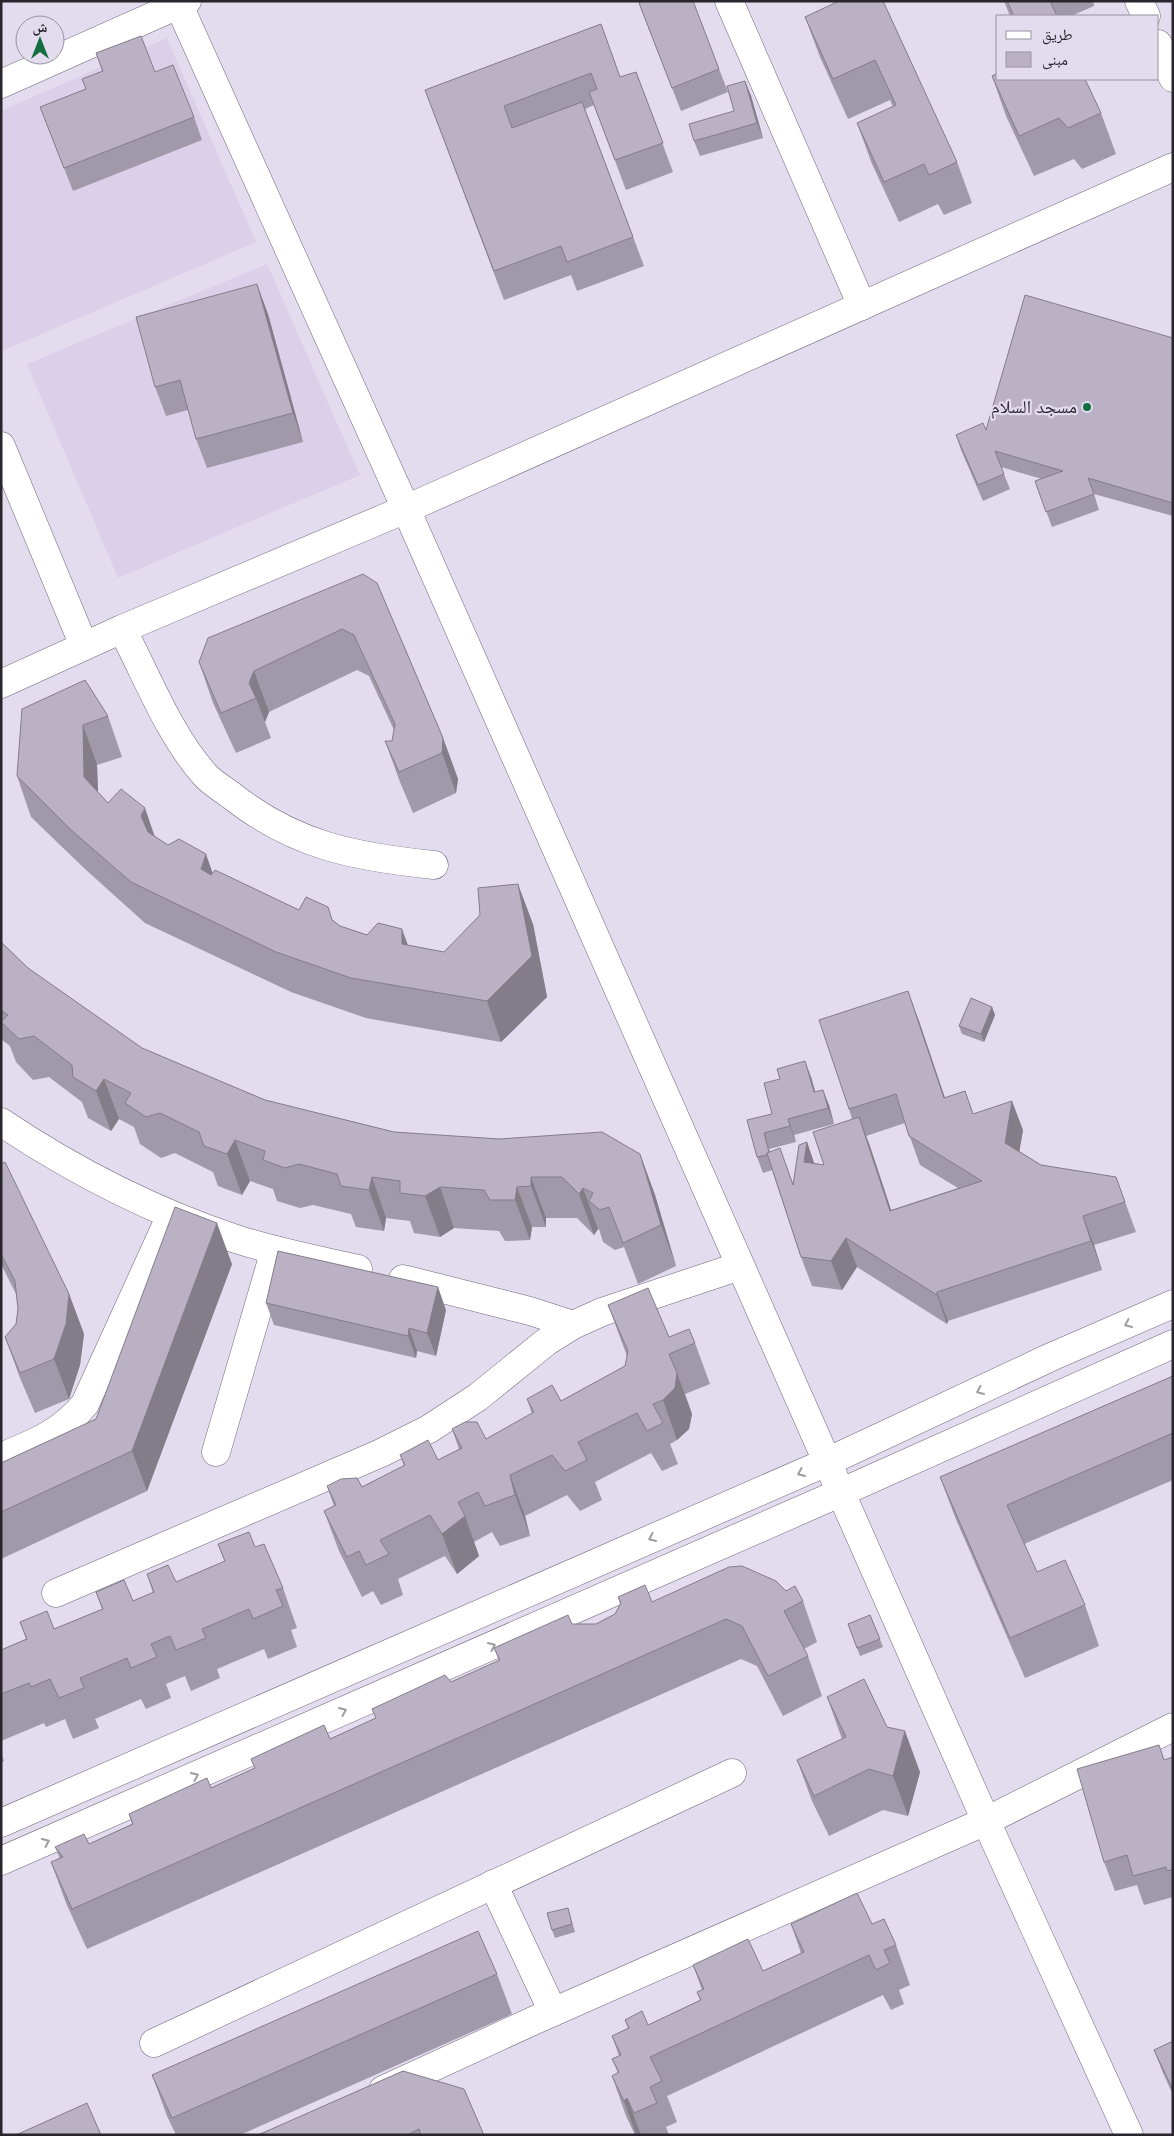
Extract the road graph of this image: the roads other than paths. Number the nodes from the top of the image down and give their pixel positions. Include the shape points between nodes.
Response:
1 (730, 1) edge
2 (1139, 1) edge
3 (181, 3) edge
4 (1146, 15) edge
5 (1159, 46) edge
6 (1173, 78) edge
7 (1, 84) edge
8 (1173, 167) edge
9 (862, 306) junction
10 (1, 446) edge
11 (406, 509) junction
12 (122, 629) junction
13 (84, 646) junction
14 (1, 684) edge
15 (434, 865) dead end
16 (1, 1122) edge
17 (171, 1214) junction
18 (275, 1250) junction
19 (740, 1266) junction
20 (1173, 1304) edge
21 (572, 1325) junction
22 (1173, 1344) edge
23 (216, 1452) dead end
24 (1, 1457) edge
25 (827, 1462) junction
26 (842, 1492) junction
27 (56, 1593) dead end
28 (1173, 1726) edge
29 (732, 1773) dead end
30 (986, 1821) junction
31 (1, 1823) edge
32 (1, 1861) edge
33 (493, 1884) junction
34 (553, 2012) junction
35 (154, 2043) dead end
36 (358, 2102) edge
37 (1129, 2135) edge

1 - 9 street
2 - 4 street
3 - 7 street
3 - 11 street
5 - 6 street
8 - 9 street
9 - 11 street
10 - 13 street
11 - 12 street
11 - 19 street
12 - 13 street
12 - 15 street via 183,745 205,776 249,810 294,835 337,850 384,860
13 - 14 street
16 - 17 street via 72,1168
17 - 18 street
17 - 24 street via 85,1404 56,1432
18 - 21 street via 512,1306
18 - 23 street
19 - 21 street
19 - 25 street
20 -> 25 street
21 - 27 street via 478,1397 429,1429 382,1453
22 - 26 street
25 - 26 street
25 -> 31 street
26 - 30 street
32 -> 26 street
28 - 30 street
29 - 33 street
30 - 34 street
30 - 37 street
33 - 34 street
33 - 35 street
34 - 36 street

